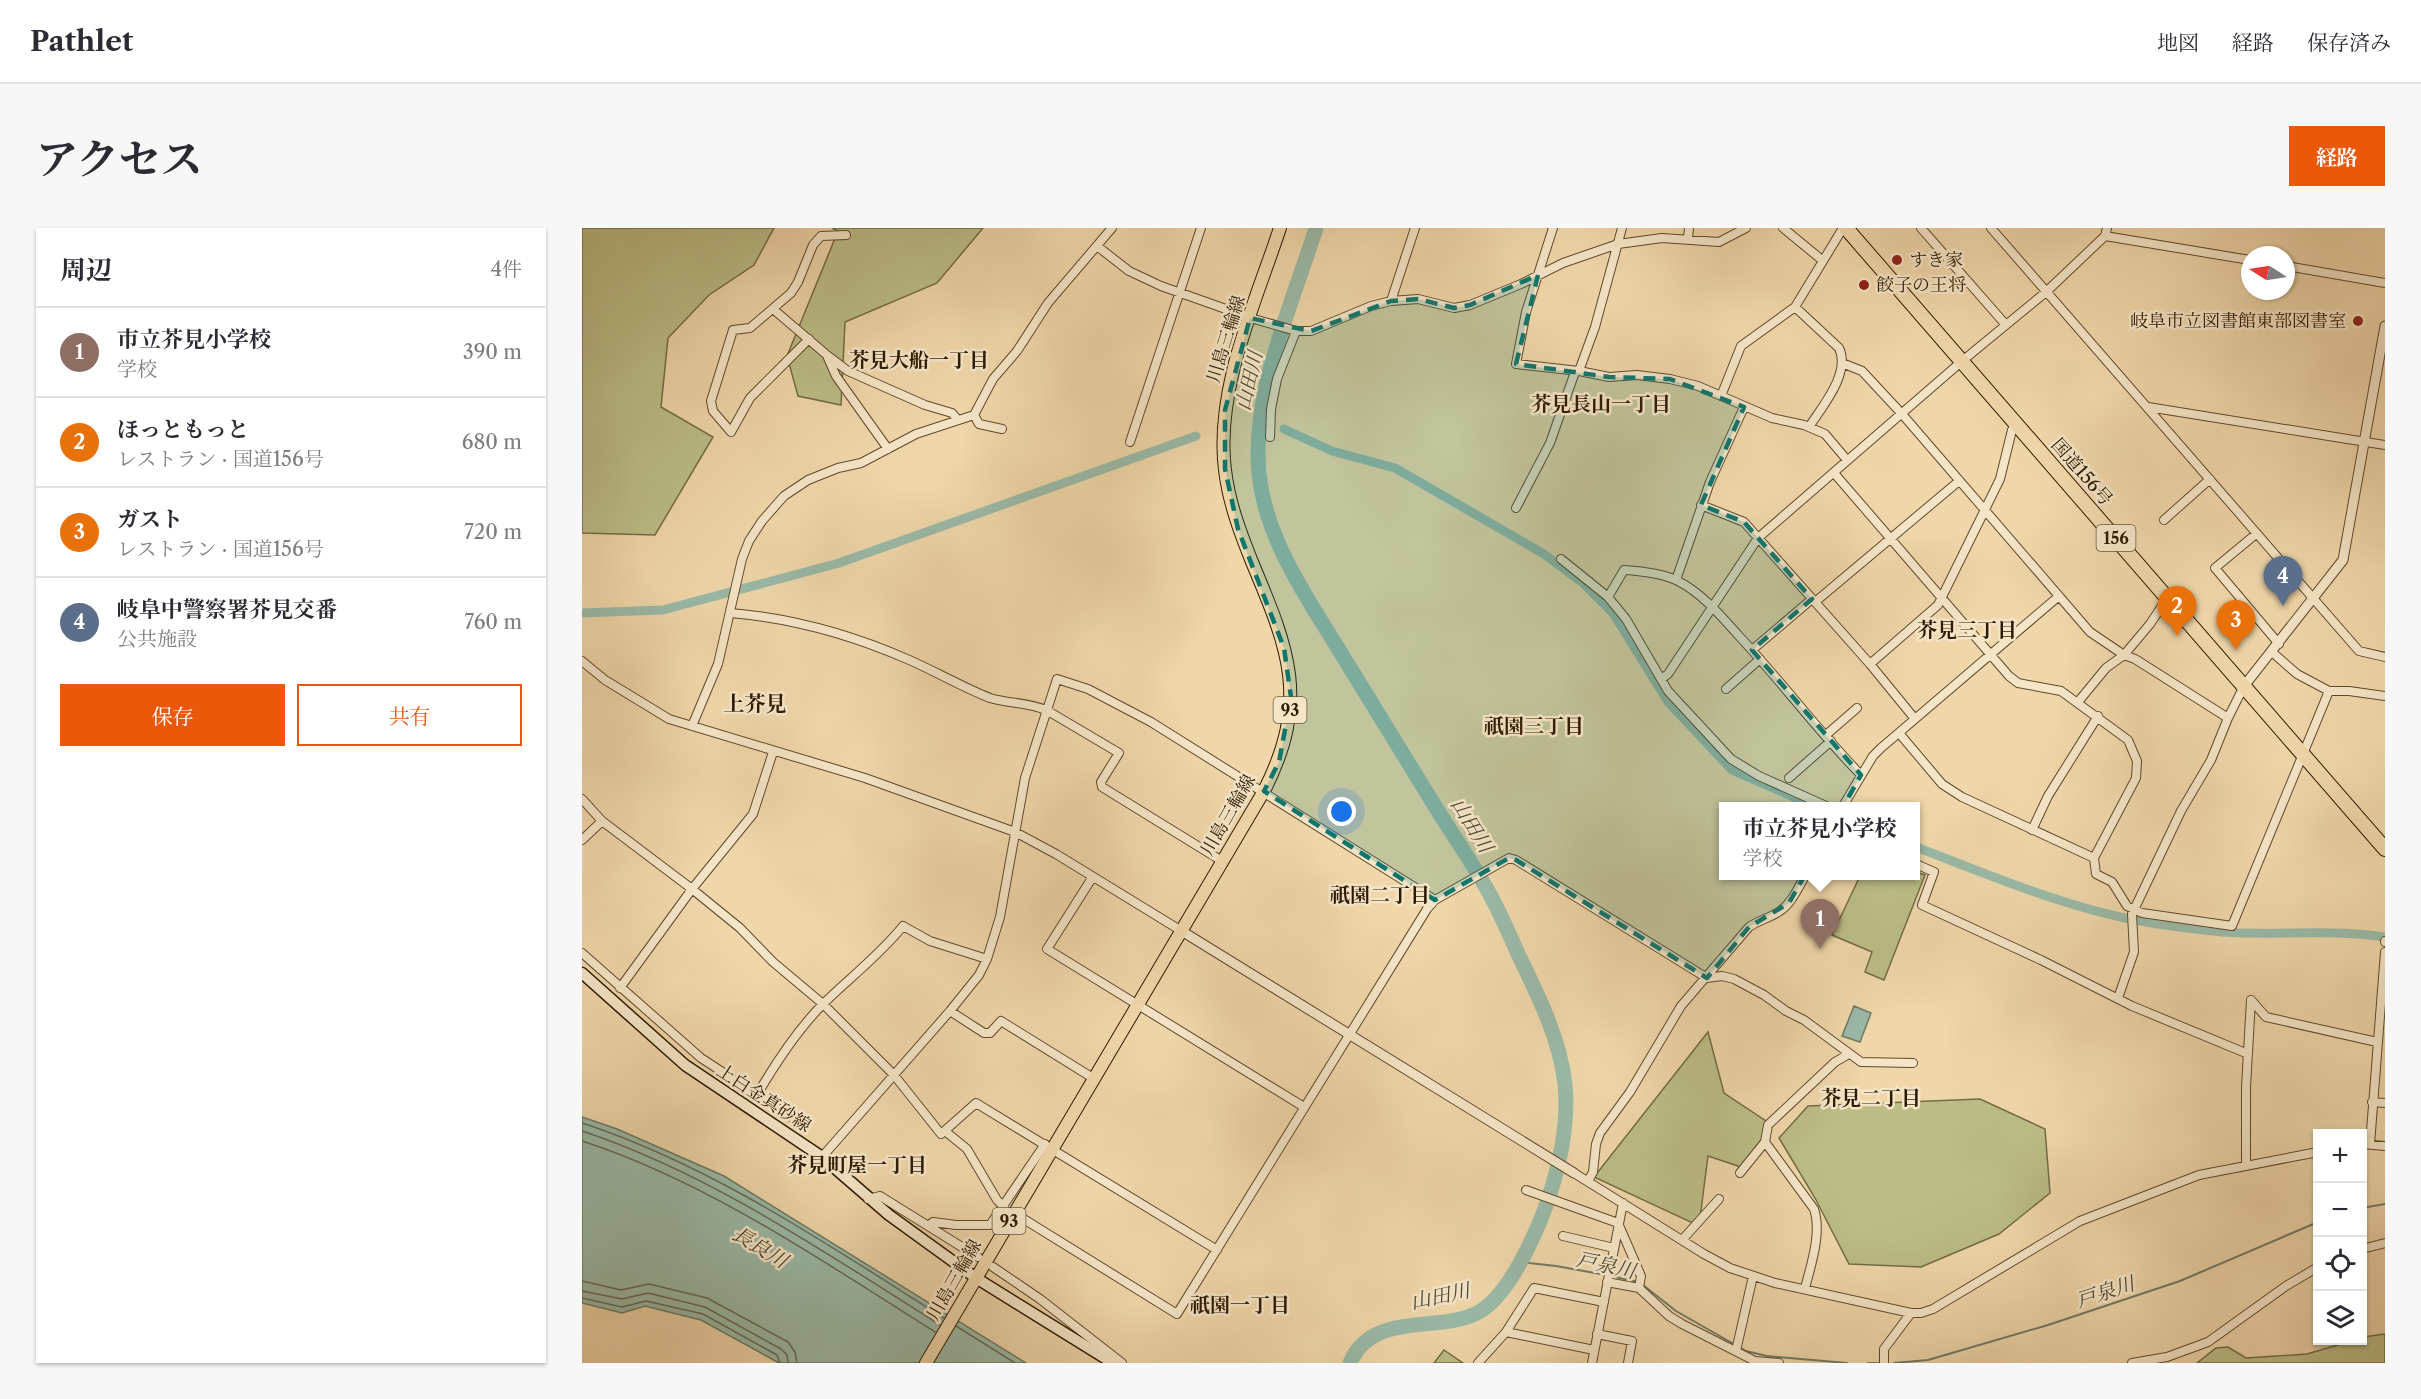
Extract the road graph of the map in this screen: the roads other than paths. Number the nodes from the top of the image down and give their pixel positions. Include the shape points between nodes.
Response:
1 (1112, 228) edge
2 (1201, 228) edge
3 (1280, 228) edge
4 (1415, 228) edge
5 (1553, 228) edge
6 (1622, 228) edge
7 (1689, 228) edge
8 (1746, 228) edge
9 (1783, 228) edge
10 (1844, 228) edge
11 (1921, 228) edge
12 (1991, 228) edge
13 (2106, 232) edge
14 (846, 235) dead end
15 (1688, 238) junction
16 (1618, 244) junction
17 (1096, 246) junction
18 (2241, 258) edge
19 (1822, 260) junction
20 (2295, 267) edge
21 (1538, 274) junction
22 (2385, 282) edge
23 (2046, 292) junction
24 (1179, 293) junction
25 (1391, 301) junction
26 (1795, 307) junction
27 (773, 309) junction
28 (1252, 319) junction
29 (2006, 325) junction
30 (2385, 326) edge
31 (1294, 331) junction
32 (809, 339) junction
33 (828, 356) junction
34 (1961, 362) junction
35 (1842, 363) junction
36 (1577, 371) junction
37 (1721, 396) junction
38 (1744, 407) junction
39 (2148, 407) junction
40 (1902, 414) junction
41 (974, 415) junction
42 (958, 420) junction
43 (2016, 424) junction
44 (1809, 427) junction
45 (1002, 429) dead end
46 (1270, 437) dead end
47 (1130, 442) dead end
48 (2363, 442) junction
49 (2385, 445) edge
50 (888, 449) junction
51 (1847, 460) junction
52 (1834, 473) junction
53 (2210, 479) junction
54 (1959, 481) junction
55 (1701, 505) junction
56 (1516, 508) dead end
57 (1985, 510) junction
58 (2164, 520) dead end
59 (2256, 534) junction
60 (1758, 538) junction
61 (1891, 538) junction
62 (1561, 559) dead end
63 (1676, 580) junction
64 (2059, 596) junction
65 (1608, 597) junction
66 (2168, 597) junction
67 (1942, 598) junction
68 (2314, 600) junction
69 (1814, 601) junction
70 (1712, 607) junction
71 (731, 613) junction
72 (2276, 648) junction
73 (1752, 650) junction
74 (1991, 654) junction
75 (2124, 655) junction
76 (2385, 657) edge
77 (1760, 659) junction
78 (582, 661) edge
79 (1870, 664) junction
80 (1661, 679) junction
81 (2244, 686) junction
82 (1726, 689) dead end
83 (2329, 691) junction
84 (2385, 696) edge
85 (2078, 702) junction
86 (1857, 708) dead end
87 (1048, 711) junction
88 (2098, 716) junction
89 (1915, 718) junction
90 (2228, 718) junction
91 (692, 726) junction
92 (1899, 733) junction
93 (1829, 738) junction
94 (773, 752) junction
95 (2302, 754) junction
96 (1861, 775) junction
97 (1789, 778) dead end
98 (1263, 791) junction
99 (582, 799) edge
100 (1815, 802) edge
101 (1846, 802) edge
102 (602, 821) junction
103 (2032, 830) junction
104 (1015, 832) junction
105 (582, 840) edge
106 (2385, 849) edge
107 (2094, 858) junction
108 (1222, 861) junction
109 (1920, 866) edge
110 (1092, 878) junction
111 (1803, 880) edge
112 (692, 889) junction
113 (1436, 900) junction
114 (2133, 916) junction
115 (1180, 930) junction
116 (2385, 952) edge
117 (582, 953) edge
118 (987, 959) junction
119 (582, 974) edge
120 (1707, 978) junction
121 (620, 988) junction
122 (2118, 998) junction
123 (823, 1005) junction
124 (1136, 1006) junction
125 (950, 1011) junction
126 (1349, 1035) junction
127 (2377, 1042) junction
128 (1849, 1054) junction
129 (2248, 1054) junction
130 (1913, 1063) dead end
131 (894, 1075) junction
132 (1094, 1078) junction
133 (757, 1095) junction
134 (2372, 1102) junction
135 (2385, 1103) edge
136 (1304, 1107) junction
137 (805, 1126) dead end
138 (945, 1131) junction
139 (2367, 1137) edge
140 (1765, 1142) junction
141 (2367, 1144) edge
142 (1048, 1146) junction
143 (2385, 1146) edge
144 (2313, 1153) edge
145 (822, 1157) junction
146 (2246, 1166) junction
147 (1574, 1173) joint
148 (1740, 1173) dead end
149 (1588, 1181) junction
150 (1530, 1191) dead end
151 (868, 1199) junction
152 (1719, 1199) dead end
153 (1623, 1203) junction
154 (1003, 1207) junction
155 (1022, 1218) dead end
156 (1618, 1223) junction
157 (928, 1226) junction
158 (1563, 1236) dead end
159 (1682, 1240) junction
160 (2385, 1243) edge
161 (1614, 1248) junction
162 (2367, 1248) edge
163 (1217, 1250) junction
164 (978, 1257) dead end
165 (993, 1267) dead end
166 (2313, 1270) edge
167 (1753, 1276) junction
168 (1608, 1277) junction
169 (976, 1278) junction
170 (1640, 1284) junction
171 (1805, 1288) junction
172 (1604, 1302) junction
173 (1911, 1313) junction
174 (1506, 1332) junction
175 (1597, 1334) junction
176 (1594, 1350) junction
177 (1736, 1351) junction
178 (1884, 1360) edge
179 (1755, 1362) edge
180 (926, 1363) edge
181 (1113, 1363) edge
182 (1122, 1363) edge
183 (1478, 1363) edge
184 (1592, 1363) edge
185 (1628, 1363) edge
186 (1779, 1363) edge
187 (2132, 1363) edge

1 - 17 street
2 - 24 street
3 - 28 main road, 川島三輪線 / 93
4 - 25 street
5 - 21 street
6 - 16 street
7 - 15 street
8 - 15 street via 1719,242
9 - 19 street
10 - 19 street
10 - 34 highway, 国道156号 / 156
11 - 29 street
12 - 23 street
13 - 18 street
13 - 23 street
14 - 27 street via 821,236 791,292
15 - 16 street
16 - 21 street
16 - 36 street
17 - 24 street via 1129,271
17 - 41 street via 1048,303 1017,351 993,379
19 - 26 street
20 - 22 street
21 - 25 street via 1491,297 1454,308 1418,299
21 - 36 street via 1516,364
23 - 29 street
23 - 39 street
24 - 28 street
24 - 47 street
25 - 31 street via 1311,331
26 - 35 street via 1839,348
26 - 37 street via 1741,346
27 - 32 street
27 - 32 street via 750,328 733,330 729,340 711,401 713,411 731,432 750,398
28 - 31 street
28 - 98 main road, 川島三輪線 / 93 via 1232,378 1223,437 1230,502 1290,670 1288,726 1279,762
29 - 34 street
30 - 48 street
31 - 46 street via 1277,379
32 - 33 street
33 - 42 street via 848,371 952,413
33 - 50 street via 836,376
34 - 40 street
34 - 43 highway, 国道156号 / 156
35 - 40 street via 1862,371
35 - 44 street via 1830,393
36 - 37 street via 1609,377 1670,379
36 - 56 street via 1550,443
37 - 38 street
38 - 44 street
38 - 55 street
39 - 48 street
39 - 53 street
40 - 51 street
40 - 54 street
41 - 42 street
41 - 45 street via 979,424
42 - 50 street via 916,434
43 - 57 street via 2000,479
43 - 66 highway, 国道156号 / 156
44 - 51 street via 1825,434
48 - 49 street
48 - 68 street via 2343,560
50 - 71 street via 861,463 808,480 784,496 749,541
51 - 52 street
52 - 60 street
52 - 61 street
53 - 58 street
53 - 59 street
54 - 57 street
54 - 61 street
55 - 60 street via 1744,522
55 - 63 street
57 - 64 street
57 - 67 street
59 - 68 street
59 - 72 street via 2215,568
60 - 69 street
60 - 70 street
61 - 67 street
61 - 69 street
62 - 65 street
63 - 65 street via 1624,570
63 - 70 street
64 - 74 street
64 - 75 street via 2090,632
65 - 80 street via 1626,619
66 - 75 street
66 - 81 highway, 国道156号 / 156
67 - 74 street
67 - 79 street
68 - 72 street
68 - 76 street via 2359,651
69 - 73 street
69 - 79 street
70 - 73 street
70 - 80 street
71 - 87 street via 760,615 864,641 988,697
71 - 91 street via 718,664
72 - 81 street
72 - 83 street via 2297,674
73 - 77 street
74 - 85 street via 2018,683 2061,691
74 - 89 street
75 - 85 street via 2106,668
75 - 90 street
77 - 82 street
77 - 93 street
78 - 91 street via 640,702 669,719
79 - 89 street
80 - 100 street via 1741,767
81 - 90 street
81 - 95 highway, 国道156号 / 156
83 - 84 street
83 - 95 street
85 - 88 street
86 - 93 street
87 - 98 street via 1058,680 1088,688
87 - 104 street via 1025,778
87 - 108 street via 1119,753 1101,782 1102,787
88 - 103 street via 2048,796
88 - 107 street via 2128,740 2137,761 2136,778
89 - 92 street
90 - 114 street
91 - 94 street
92 - 96 street via 1873,756
92 - 103 street via 1942,784
93 - 96 street
93 - 97 street
94 - 104 street via 865,778
94 - 112 street via 753,813
95 - 106 highway, 国道156号 / 156
95 - 114 street via 2232,926 2142,913
96 - 101 street
98 - 108 main road, 川島三輪線 / 93
98 - 113 street
99 - 102 street
102 - 105 street
102 - 112 street
103 - 107 street
104 - 110 street
104 - 118 street via 1000,916
107 - 114 street via 2096,874 2112,882
108 - 115 main road, 川島三輪線 / 93
109 - 122 street via 1934,872 1922,905
110 - 115 street
110 - 124 street via 1047,949
111 - 120 street via 1789,903 1749,927
112 - 121 street
112 - 123 street
113 - 120 street via 1509,858 1516,860
113 - 126 street
114 - 122 street via 2134,952
115 - 124 main road, 川島三輪線 / 93
115 - 126 street
116 - 127 street
117 - 121 street
118 - 123 street via 930,940 903,926
118 - 125 street
119 - 145 main road, 上白金真砂線 via 685,1065
120 - 128 street via 1722,976 1744,984 1804,1020
120 - 149 street via 1681,1006 1630,1092 1600,1132
121 - 133 street via 701,1058
122 - 129 street
123 - 131 street
123 - 133 street via 789,1046
124 - 132 main road, 川島三輪線 / 93
124 - 136 street
125 - 131 street
125 - 132 street via 984,1033 990,1033 1000,1021
126 - 136 street
126 - 147 street
127 - 129 street via 2266,1017 2251,1000
127 - 134 street
128 - 130 street via 1861,1062
128 - 140 street via 1782,1110 1768,1125
129 - 146 street
131 - 138 street via 941,1134
131 - 145 street
132 - 142 main road, 川島三輪線 / 93
133 - 137 street
134 - 135 street
134 - 139 street
136 - 163 street
138 - 142 street via 976,1103
138 - 154 street via 967,1149
140 - 148 street
140 - 171 street via 1817,1218
141 - 143 street
142 - 154 street
142 - 163 street
142 - 169 main road, 川島三輪線 / 93
144 - 146 street
145 - 151 main road, 上白金真砂線
146 - 173 street via 2199,1175 2080,1221 1933,1309
147 - 149 street
149 - 153 street
150 - 156 street
151 - 157 street via 880,1196
151 - 169 main road, 上白金真砂線
152 - 159 street
153 - 156 street
153 - 159 street
154 - 157 street via 990,1225 933,1222
155 - 163 street via 1177,1314
156 - 161 street
156 - 170 street
157 - 164 street
158 - 161 street
159 - 167 street via 1730,1268
160 - 162 street
161 - 168 street
165 - 182 street
166 - 187 street via 2208,1342 2167,1357
167 - 171 street
167 - 177 street
168 - 170 street
168 - 172 street
169 - 180 main road, 川島三輪線 / 93
169 - 181 main road, 上白金真砂線
170 - 177 street via 1669,1316
171 - 173 street
172 - 174 street via 1534,1288
172 - 175 street
173 - 178 street via 1884,1349
174 - 176 street
174 - 183 street
175 - 176 street
175 - 185 street via 1632,1341
176 - 184 street
177 - 179 street
179 - 186 street

